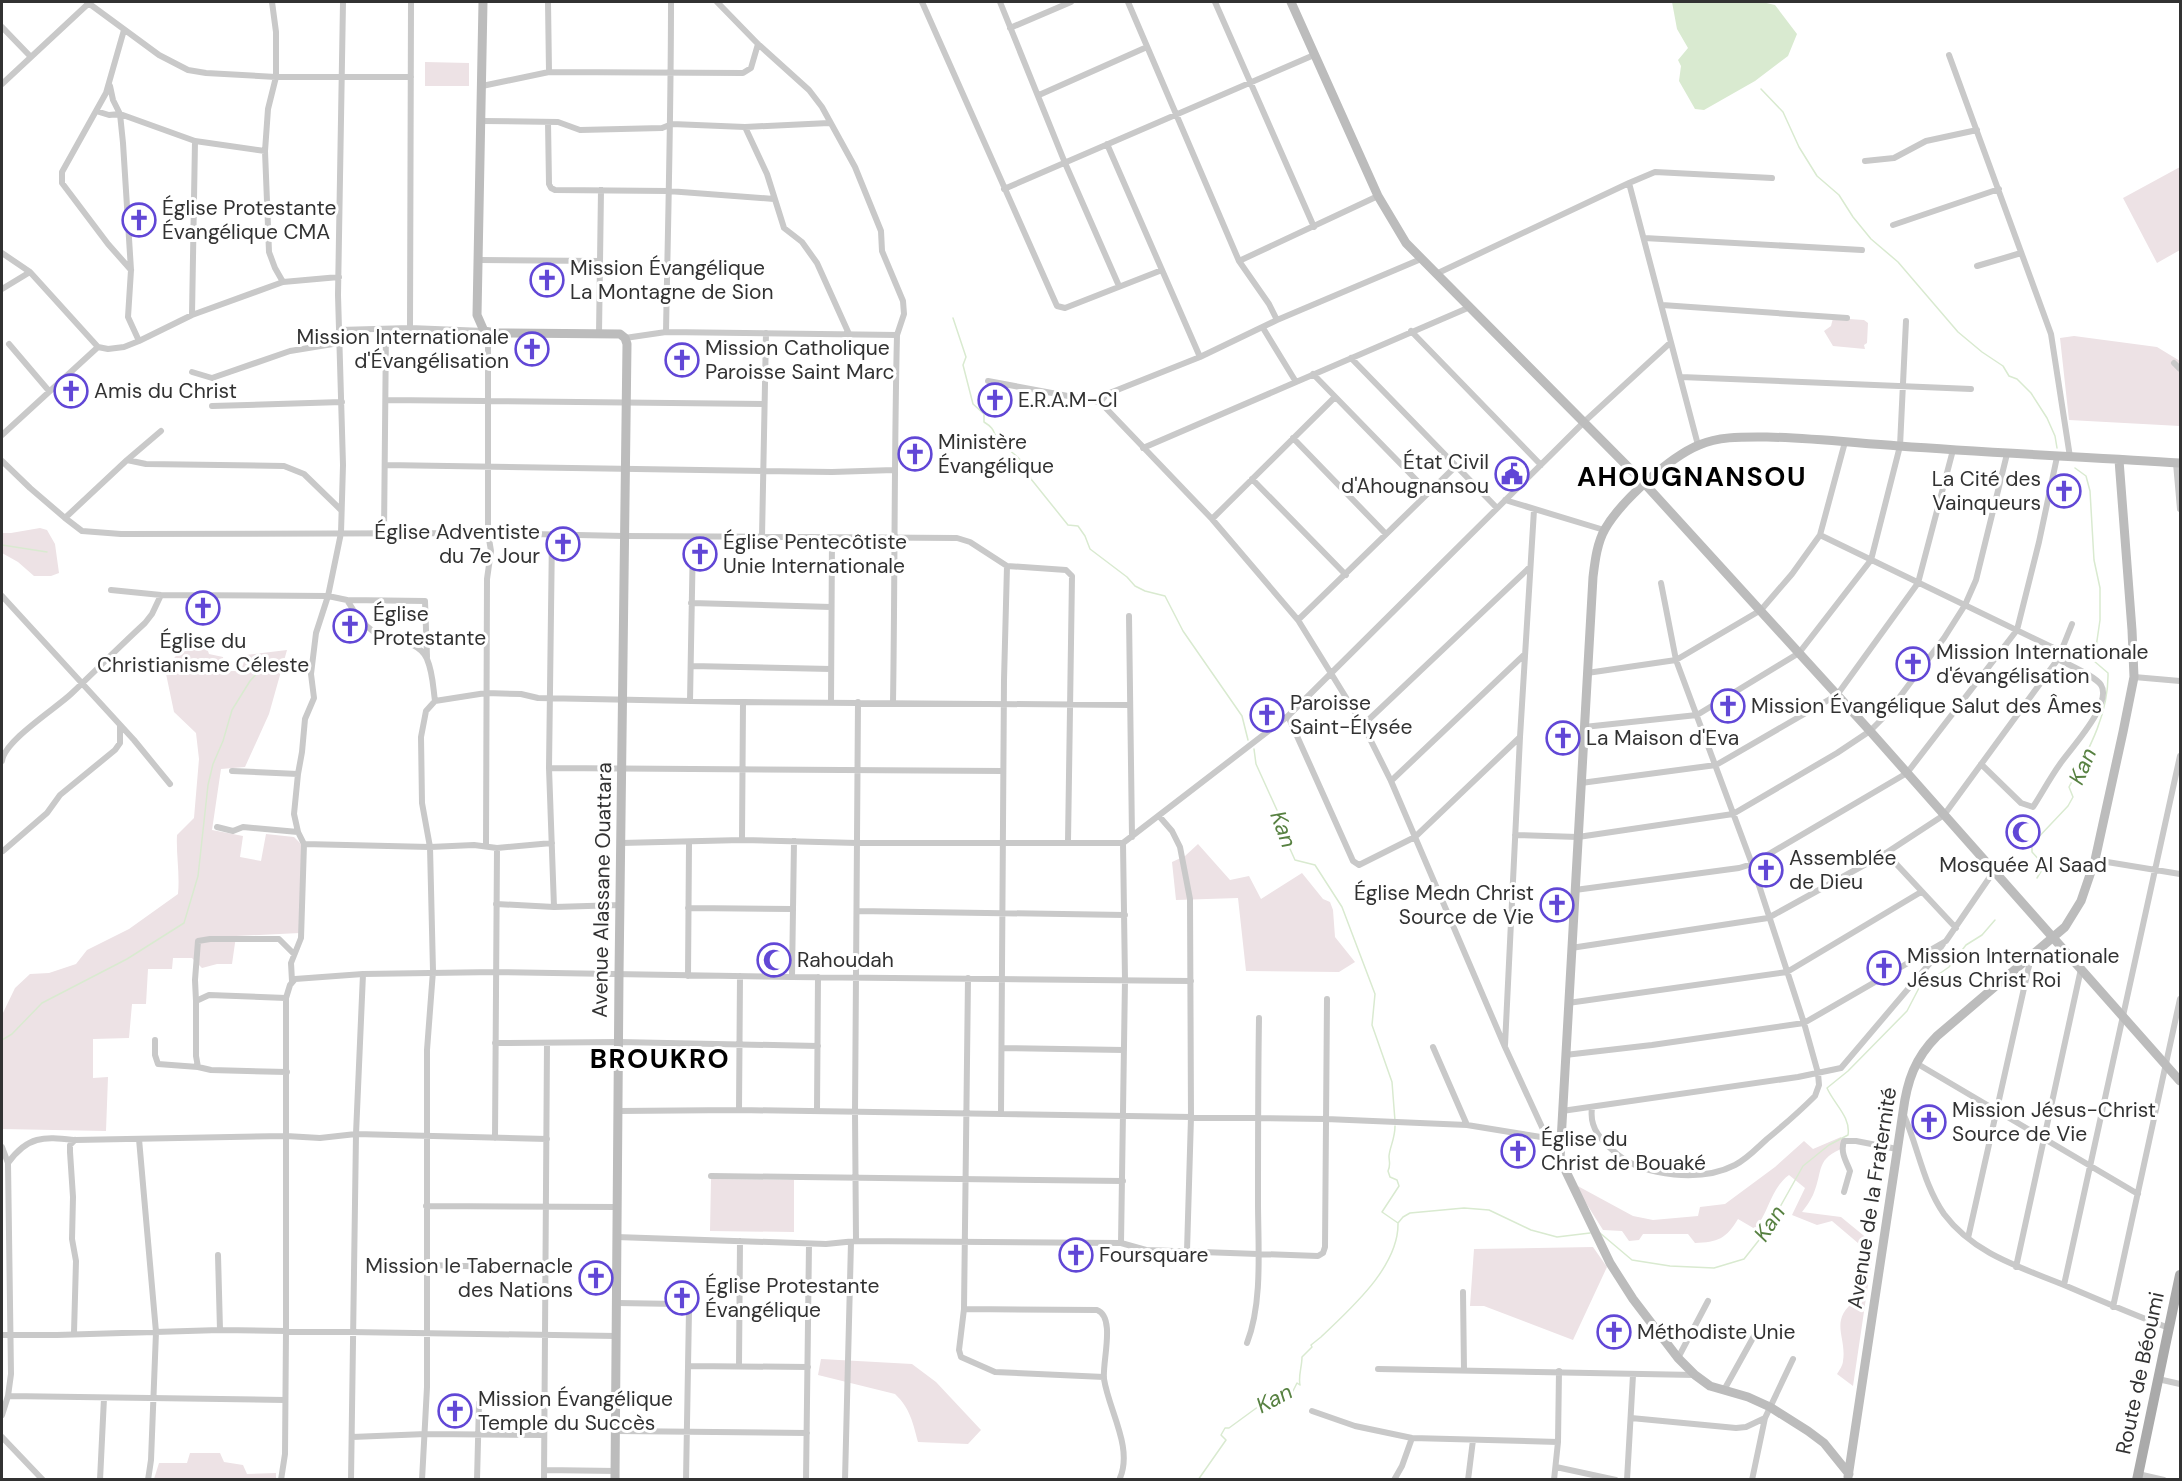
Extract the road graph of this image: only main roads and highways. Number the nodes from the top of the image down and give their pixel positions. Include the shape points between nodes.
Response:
1 (2180, 1278) edge
2 (2138, 1477) edge

1 - 2 main road, Route de Béoumi

